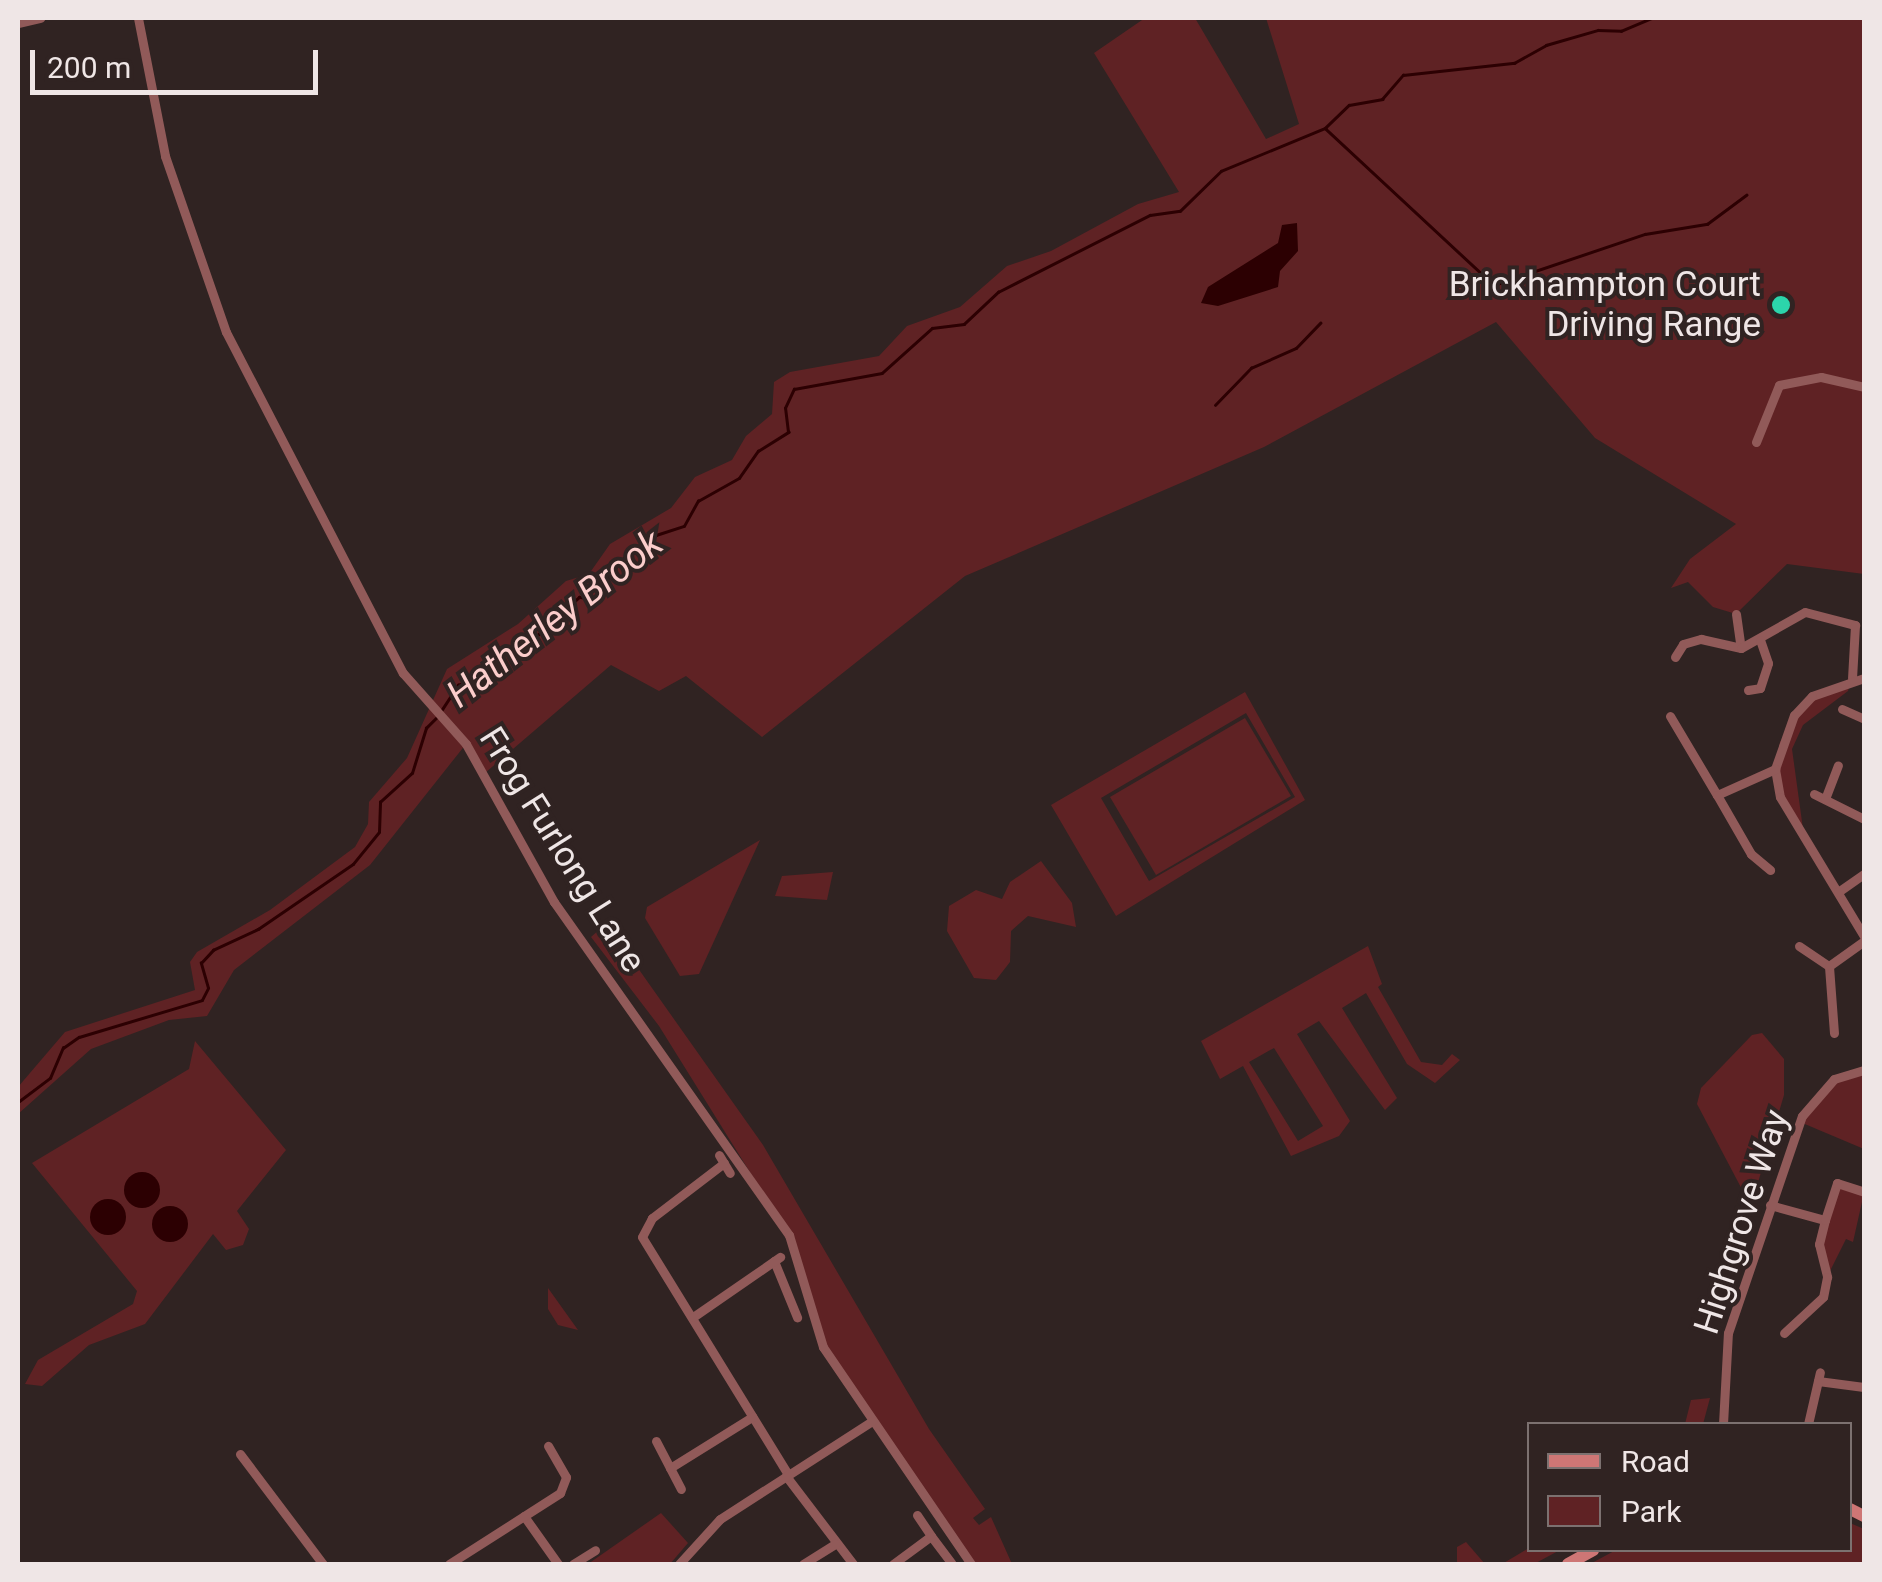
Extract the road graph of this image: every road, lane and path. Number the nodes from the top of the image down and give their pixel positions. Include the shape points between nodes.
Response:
1 (40, 18) edge
2 (138, 18) edge
3 (18, 24) edge
4 (1864, 387) edge
5 (1756, 442) dead end
6 (1736, 614) dead end
7 (1860, 625) edge
8 (1760, 640) junction
9 (1741, 648) junction
10 (1675, 657) dead end
11 (1852, 678) junction
12 (1864, 678) edge
13 (1748, 690) dead end
14 (1850, 706) dead end
15 (1670, 716) dead end
16 (1864, 719) edge
17 (1687, 722) dead end
18 (1676, 727) junction
19 (1838, 765) dead end
20 (1775, 769) junction
21 (1717, 795) junction
22 (1864, 818) edge
23 (1761, 862) junction
24 (1770, 870) dead end
25 (1754, 872) dead end
26 (1864, 874) edge
27 (1838, 892) junction
28 (1864, 938) edge
29 (1799, 946) dead end
30 (1829, 966) junction
31 (1834, 1034) dead end
32 (1864, 1070) edge
33 (730, 1173) dead end
34 (1826, 1179) dead end
35 (1837, 1183) junction
36 (1864, 1192) edge
37 (1770, 1205) junction
38 (1825, 1220) junction
39 (693, 1316) junction
40 (797, 1317) dead end
41 (1800, 1340) dead end
42 (1864, 1388) edge
43 (752, 1417) junction
44 (872, 1421) junction
45 (1723, 1422) edge
46 (1808, 1422) edge
47 (656, 1441) dead end
48 (548, 1446) dead end
49 (240, 1454) dead end
50 (670, 1468) junction
51 (787, 1475) junction
52 (680, 1489) dead end
53 (917, 1514) dead end
54 (524, 1516) junction
55 (931, 1536) junction
56 (835, 1544) junction
57 (595, 1550) dead end
58 (952, 1563) edge
59 (324, 1564) edge
60 (449, 1564) edge
61 (558, 1564) edge
62 (572, 1564) edge
63 (679, 1564) edge
64 (803, 1564) edge
65 (852, 1564) edge
66 (894, 1564) edge
67 (971, 1564) edge

1 - 3 street
2 - 44 street, Frog Furlong Lane via 166,156 226,332 403,673 485,772 563,915 789,1235 822,1347
4 - 5 street via 1821,378 1779,386
6 - 9 street
7 - 8 street via 1805,612 1788,616
7 - 11 street
8 - 9 street
8 - 13 street via 1768,663 1764,690
9 - 10 street via 1701,638 1680,641
11 - 12 street
11 - 20 street via 1812,696 1794,715
14 - 16 street
15 - 18 street
17 - 18 street
18 - 21 street
19 - 22 street via 1820,796
20 - 21 street
20 - 27 street via 1780,797
21 - 23 street
23 - 24 street
23 - 25 street
26 - 27 street
27 - 28 street
28 - 30 street
29 - 30 street
30 - 31 street via 1839,1021
32 - 37 street, Highgrove Way via 1834,1079 1802,1116
33 - 39 street via 721,1159 652,1218 642,1237
34 - 35 street
35 - 36 street
35 - 38 street
37 - 38 street
37 - 45 street, Highgrove Way via 1728,1334
38 - 41 street via 1818,1244 1827,1277 1823,1297 1789,1331
39 - 40 street via 777,1259
39 - 43 street
42 - 46 street via 1819,1376
43 - 50 street
43 - 51 street
44 - 51 street
44 - 67 street, Frog Furlong Lane
47 - 50 street
48 - 54 street via 566,1484
49 - 59 street
50 - 52 street
51 - 56 street
51 - 63 street via 720,1520
53 - 55 street
54 - 60 street
54 - 61 street
55 - 58 street
55 - 66 street
56 - 64 street
56 - 65 street
57 - 62 street

